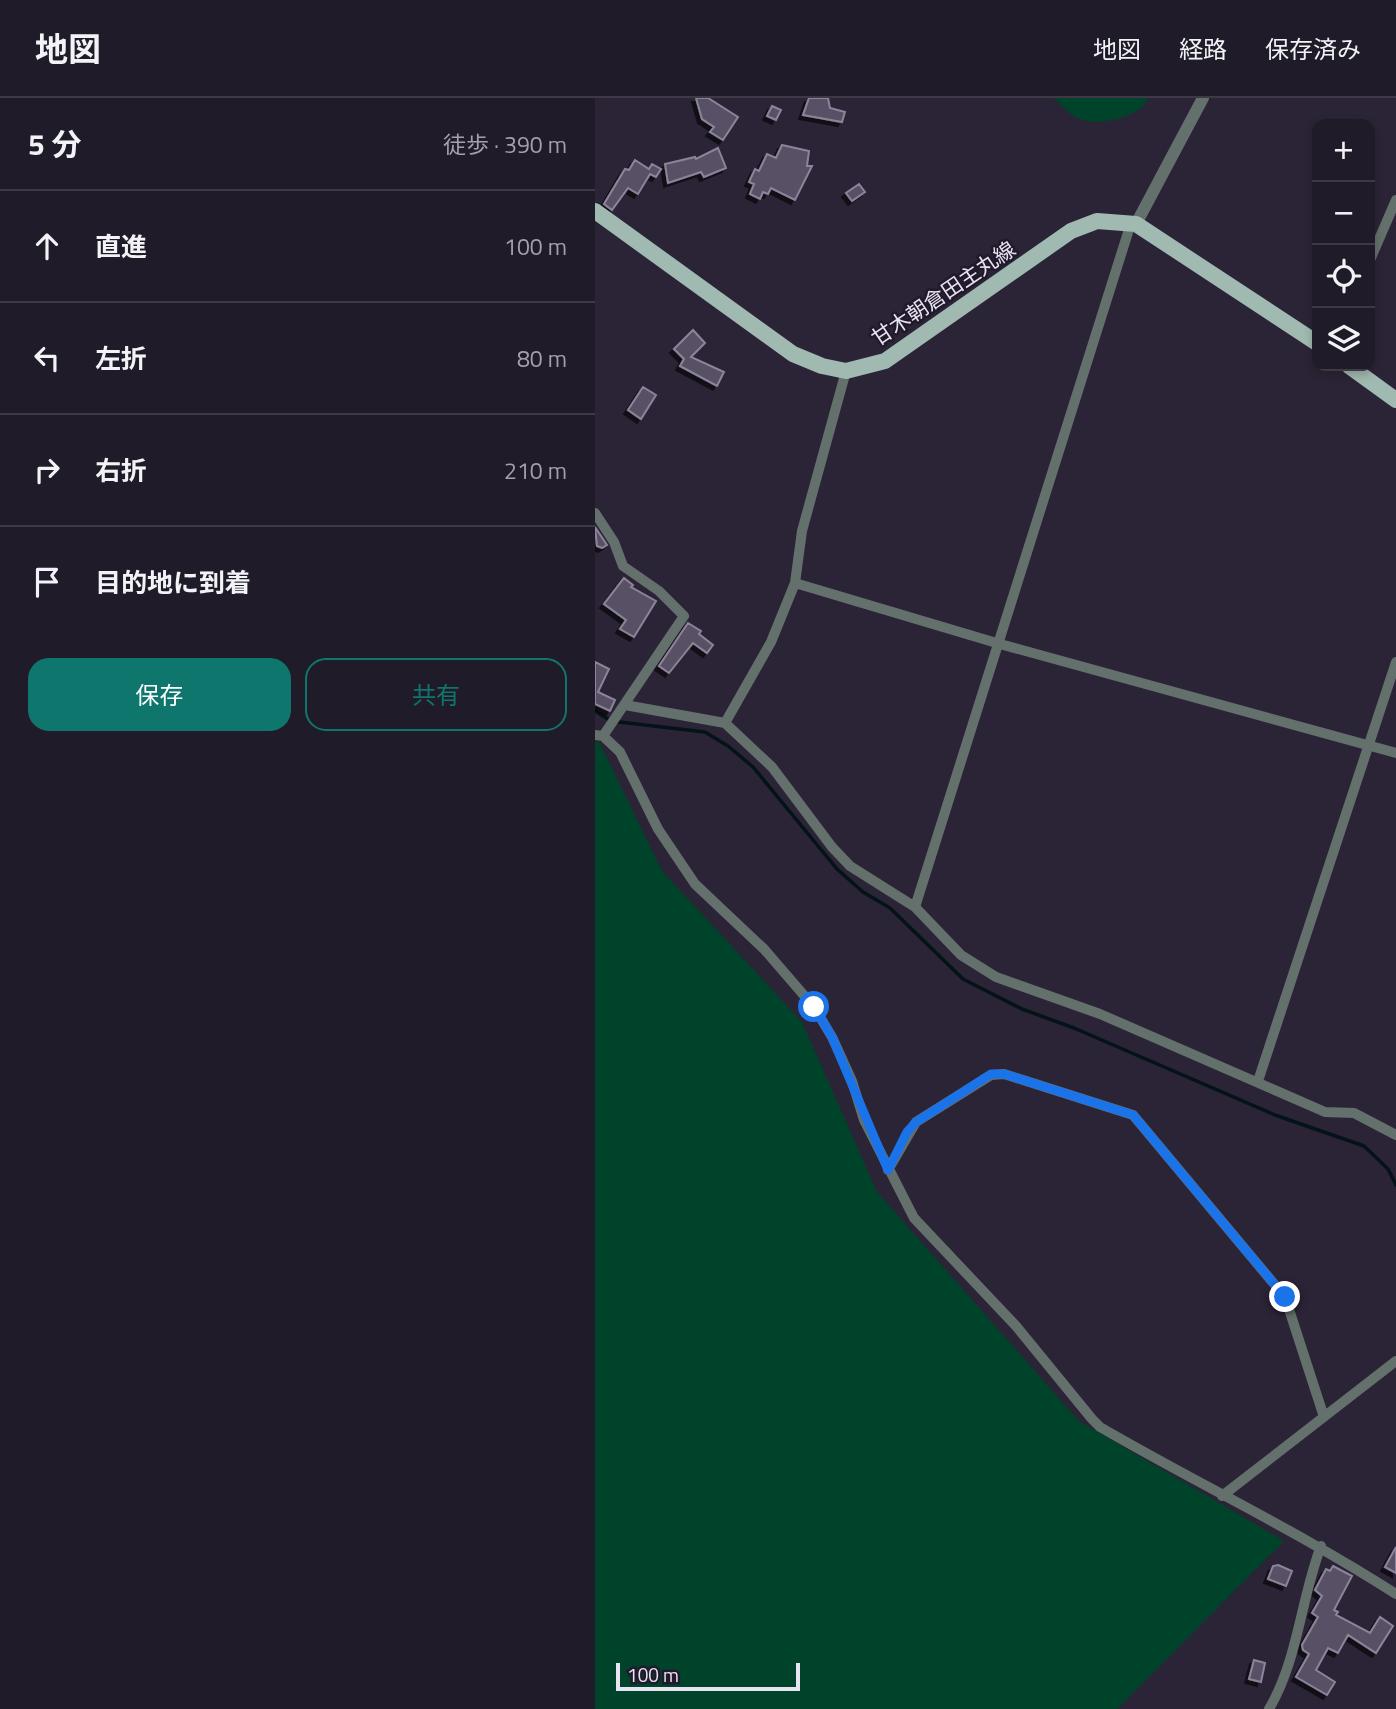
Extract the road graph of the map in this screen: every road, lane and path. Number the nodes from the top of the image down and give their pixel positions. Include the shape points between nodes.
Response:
1 (1203, 98) edge
2 (1396, 201) edge
3 (595, 211) edge
4 (1134, 223) junction
5 (1375, 249) edge
6 (1312, 340) edge
7 (846, 371) junction
8 (1356, 371) edge
9 (1396, 400) edge
10 (595, 513) edge
11 (795, 583) junction
12 (1000, 644) junction
13 (1396, 663) edge
14 (625, 705) junction
15 (725, 723) junction
16 (599, 735) edge
17 (1370, 745) junction
18 (1396, 753) edge
19 (915, 907) junction
20 (1258, 1081) junction
21 (1396, 1135) edge
22 (888, 1170) junction
23 (1396, 1361) edge
24 (1324, 1417) junction
25 (1222, 1496) junction
26 (1321, 1546) junction
27 (1396, 1594) edge
28 (1269, 1709) edge

1 - 4 street
2 - 5 street
3 - 7 main road, 甘木朝倉田主丸線 via 793,354
4 - 6 main road
4 - 7 main road, 甘木朝倉田主丸線 via 1097,221 1071,231 885,361
4 - 12 street
7 - 11 street via 803,531
8 - 9 main road
10 - 14 street via 623,566 684,615
11 - 12 street
11 - 15 street via 771,642
12 - 17 street
12 - 19 street
13 - 17 street
14 - 15 street
14 - 16 street
15 - 19 street via 772,767 850,866
16 - 22 street via 620,752 658,829 695,884 764,949 814,1007 842,1059
17 - 18 street
17 - 20 street
19 - 20 street via 961,955 996,978 1100,1014
20 - 21 street via 1325,1112 1354,1113
22 - 24 street via 916,1122 991,1074 1004,1074 1133,1115 1285,1297
22 - 25 street via 914,1218 1016,1326 1100,1427
23 - 24 street
24 - 25 street
25 - 26 street
26 - 27 street
26 - 28 street via 1284,1677

